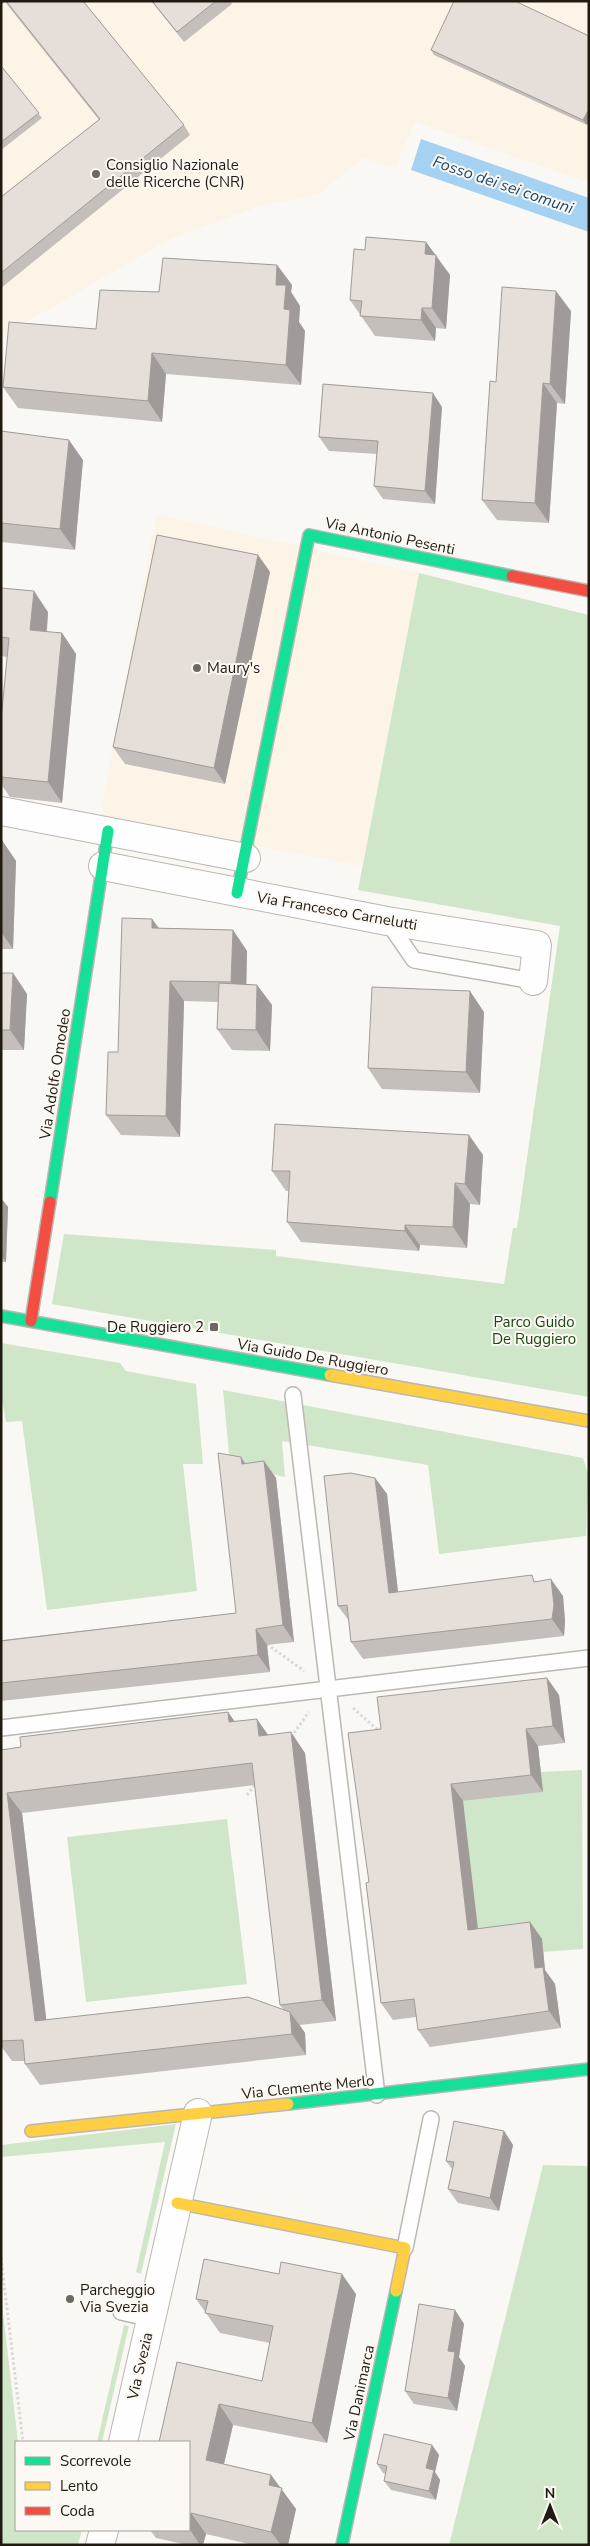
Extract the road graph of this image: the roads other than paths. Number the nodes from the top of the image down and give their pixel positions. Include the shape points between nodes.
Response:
1 (589, 591) edge
2 (1, 811) edge
3 (108, 831) junction
4 (246, 858) junction
5 (103, 866) junction
6 (237, 893) junction
7 (387, 921) junction
8 (533, 981) joint
9 (1, 1316) edge
10 (31, 1321) junction
11 (293, 1395) dead end
12 (589, 1421) edge
13 (589, 1658) edge
14 (328, 1688) junction
15 (1, 1728) edge
16 (589, 2069) edge
17 (376, 2095) junction
18 (198, 2113) junction
19 (431, 2119) dead end
20 (31, 2131) dead end
21 (177, 2203) junction
22 (405, 2248) junction
23 (121, 2312) dead end
24 (151, 2319) junction
25 (123, 2441) edge
26 (104, 2531) edge
27 (100, 2545) edge
28 (342, 2545) edge

1 - 4 street, Via Antonio Pesenti via 309,535
2 - 3 street
3 - 4 street
3 - 5 street, Via Adolfo Omodeo
4 - 6 street, Via Antonio Pesenti
5 - 6 street, Via Francesco Carnelutti
5 - 10 street, Via Adolfo Omodeo
6 - 7 street, Via Francesco Carnelutti
7 - 8 lane via 414,960
7 - 8 street, Via Francesco Carnelutti via 538,945
9 - 10 street, Via Guido De Ruggiero
10 - 12 street, Via Guido De Ruggiero
11 - 14 lane
13 - 14 lane
14 - 15 lane
14 - 17 lane
16 - 17 street, Via Clemente Merlo
17 - 18 street, Via Clemente Merlo
18 - 20 street, Via Clemente Merlo
18 - 21 street, Via Svezia
19 - 22 lane
21 - 22 street
21 - 24 street, Via Svezia
22 - 28 street, Via Danimarca
23 - 24 lane
24 - 25 street, Via Svezia
26 - 27 street

